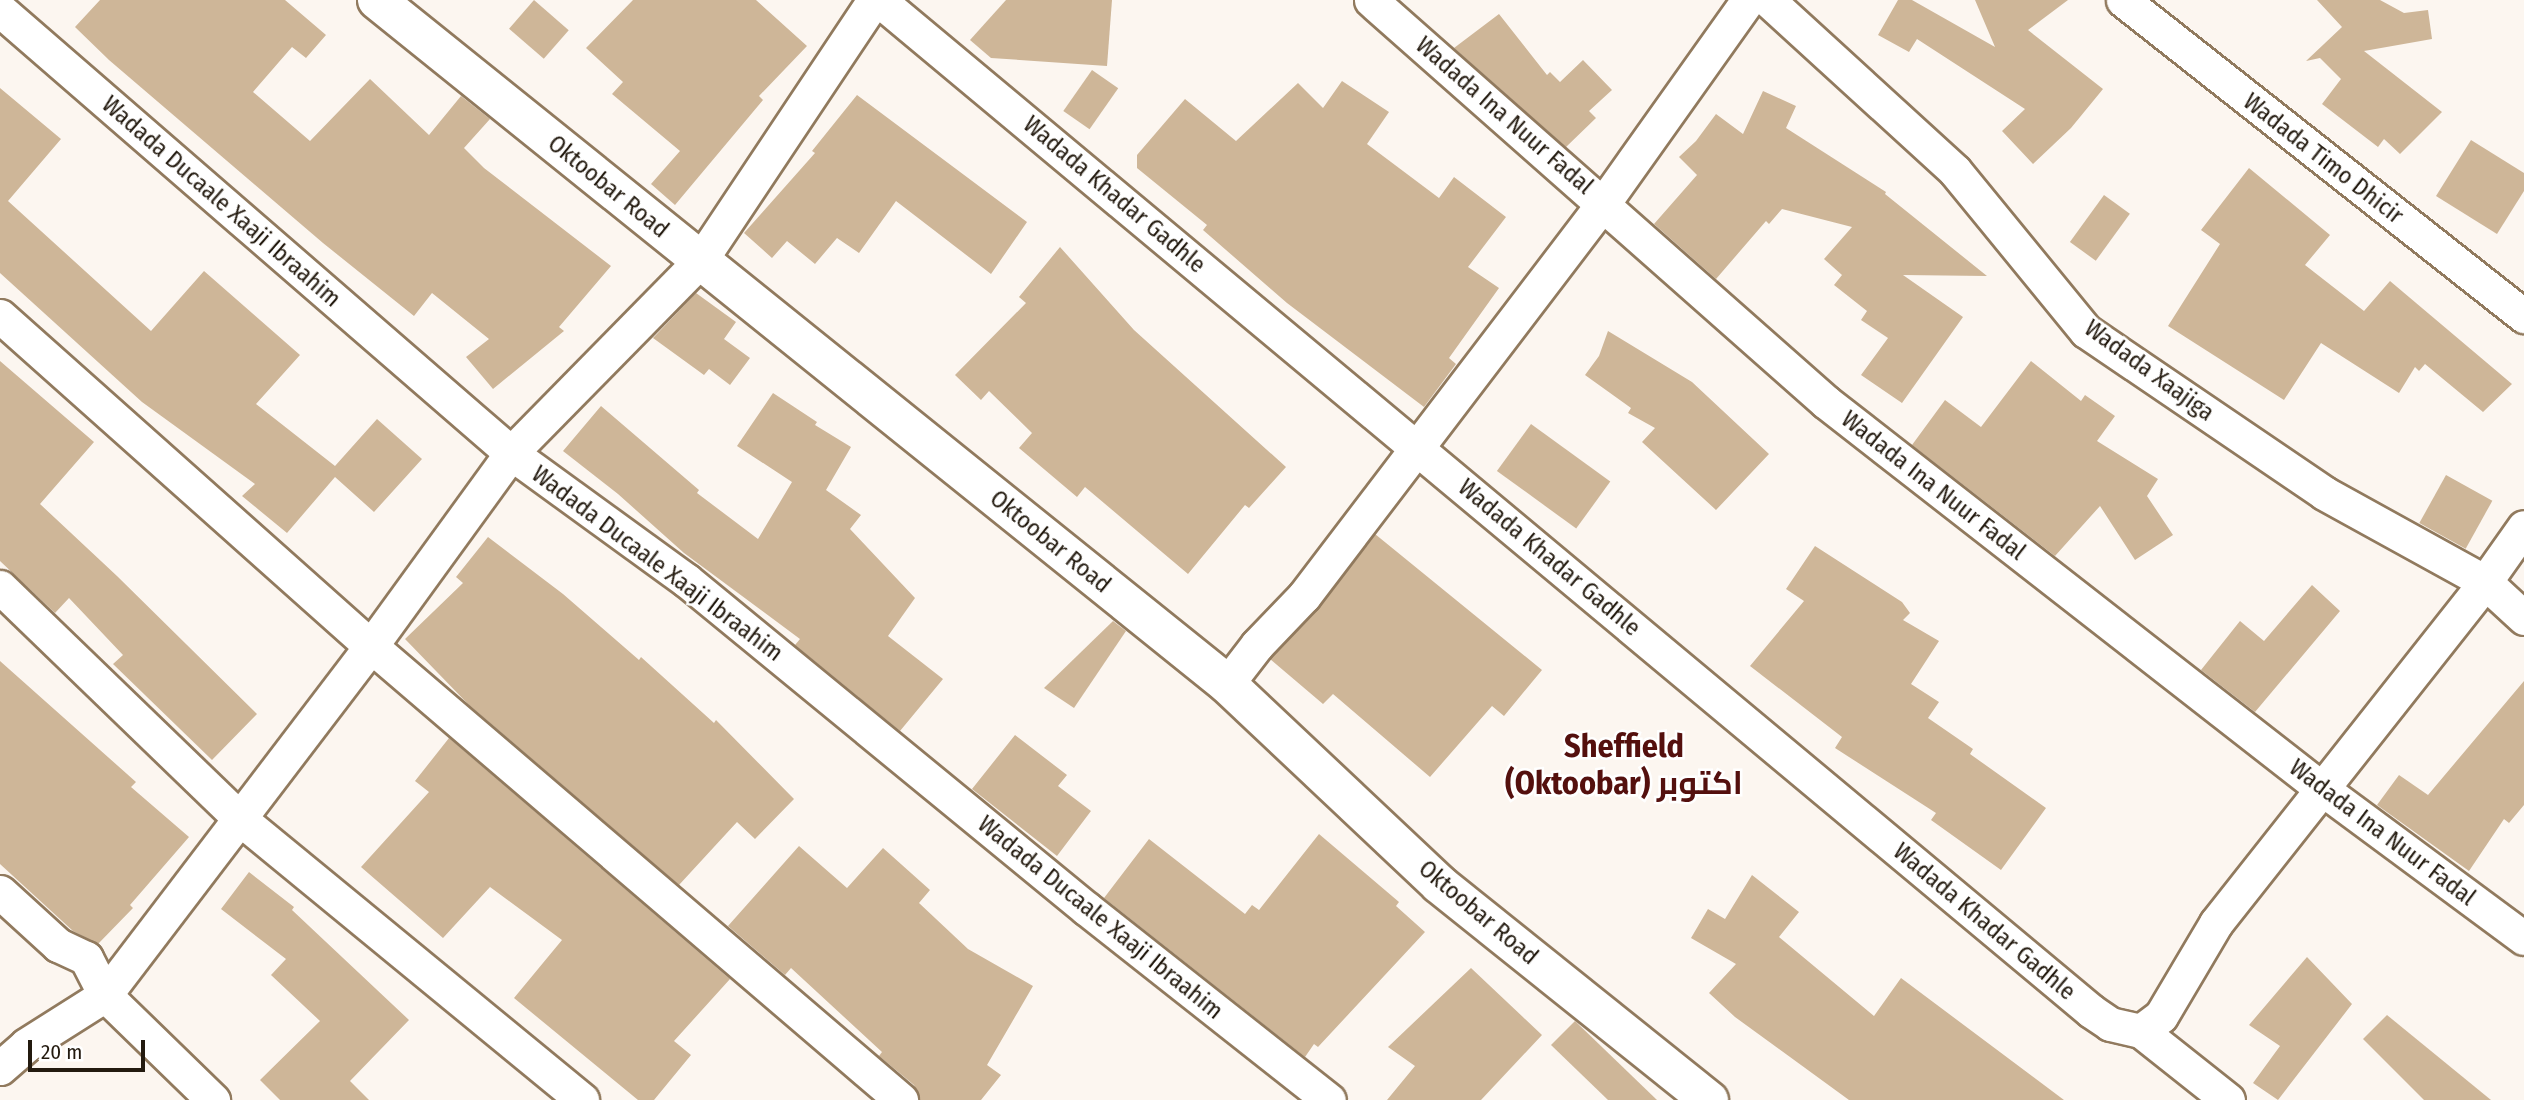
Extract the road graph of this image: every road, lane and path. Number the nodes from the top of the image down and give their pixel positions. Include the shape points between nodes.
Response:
1 (377, 0) edge
2 (876, 0) edge
3 (1371, 0) edge
4 (1748, 0) edge
5 (1768, 0) edge
6 (2123, 0) edge
7 (3, 9) edge
8 (1604, 204) junction
9 (700, 261) junction
10 (0, 316) edge
11 (2524, 316) edge
12 (1416, 447) junction
13 (511, 453) junction
14 (2524, 527) edge
15 (2485, 582) junction
16 (0, 587) edge
17 (2524, 618) edge
18 (370, 646) junction
19 (1227, 684) junction
20 (2321, 788) junction
21 (239, 818) junction
22 (0, 892) edge
23 (2524, 938) edge
24 (104, 995) junction
25 (2141, 1031) junction
26 (0, 1068) edge
27 (213, 1100) edge
28 (582, 1100) edge
29 (901, 1100) edge
30 (1329, 1100) edge
31 (1709, 1100) edge
32 (2228, 1100) edge

1 - 9 street, Oktoobar Road
2 - 9 street
2 - 12 street, Wadada Khadar Gadhle
3 - 8 street, Wadada Ina Nuur Fadal
4 - 8 street
5 - 15 street, Wadada Xaajiga via 1955,172 2086,331 2324,493
6 - 11 street, Wadada Timo Dhicir
7 - 13 street, Wadada Ducaale Xaaji Ibraahim
8 - 12 street
8 - 20 street, Wadada Ina Nuur Fadal via 1826,402
9 - 13 street
9 - 19 street, Oktoobar Road
10 - 18 street
12 - 19 street via 1304,596
12 - 25 street, Wadada Khadar Gadhle via 2091,1011 2110,1024
13 - 18 street
13 - 30 street, Wadada Ducaale Xaaji Ibraahim via 686,580 1087,909
14 - 15 street
15 - 17 street, Wadada Xaajiga
15 - 20 street
16 - 21 street
18 - 21 street
18 - 29 street
19 - 31 street, Oktoobar Road via 1439,884
20 - 23 street, Wadada Ina Nuur Fadal
20 - 25 street via 2216,923 2161,1016
21 - 24 street
21 - 28 street
22 - 24 street via 50,939 86,958
24 - 26 street via 26,1045
24 - 27 street
25 - 32 street, Wadada Khadar Gadhle

